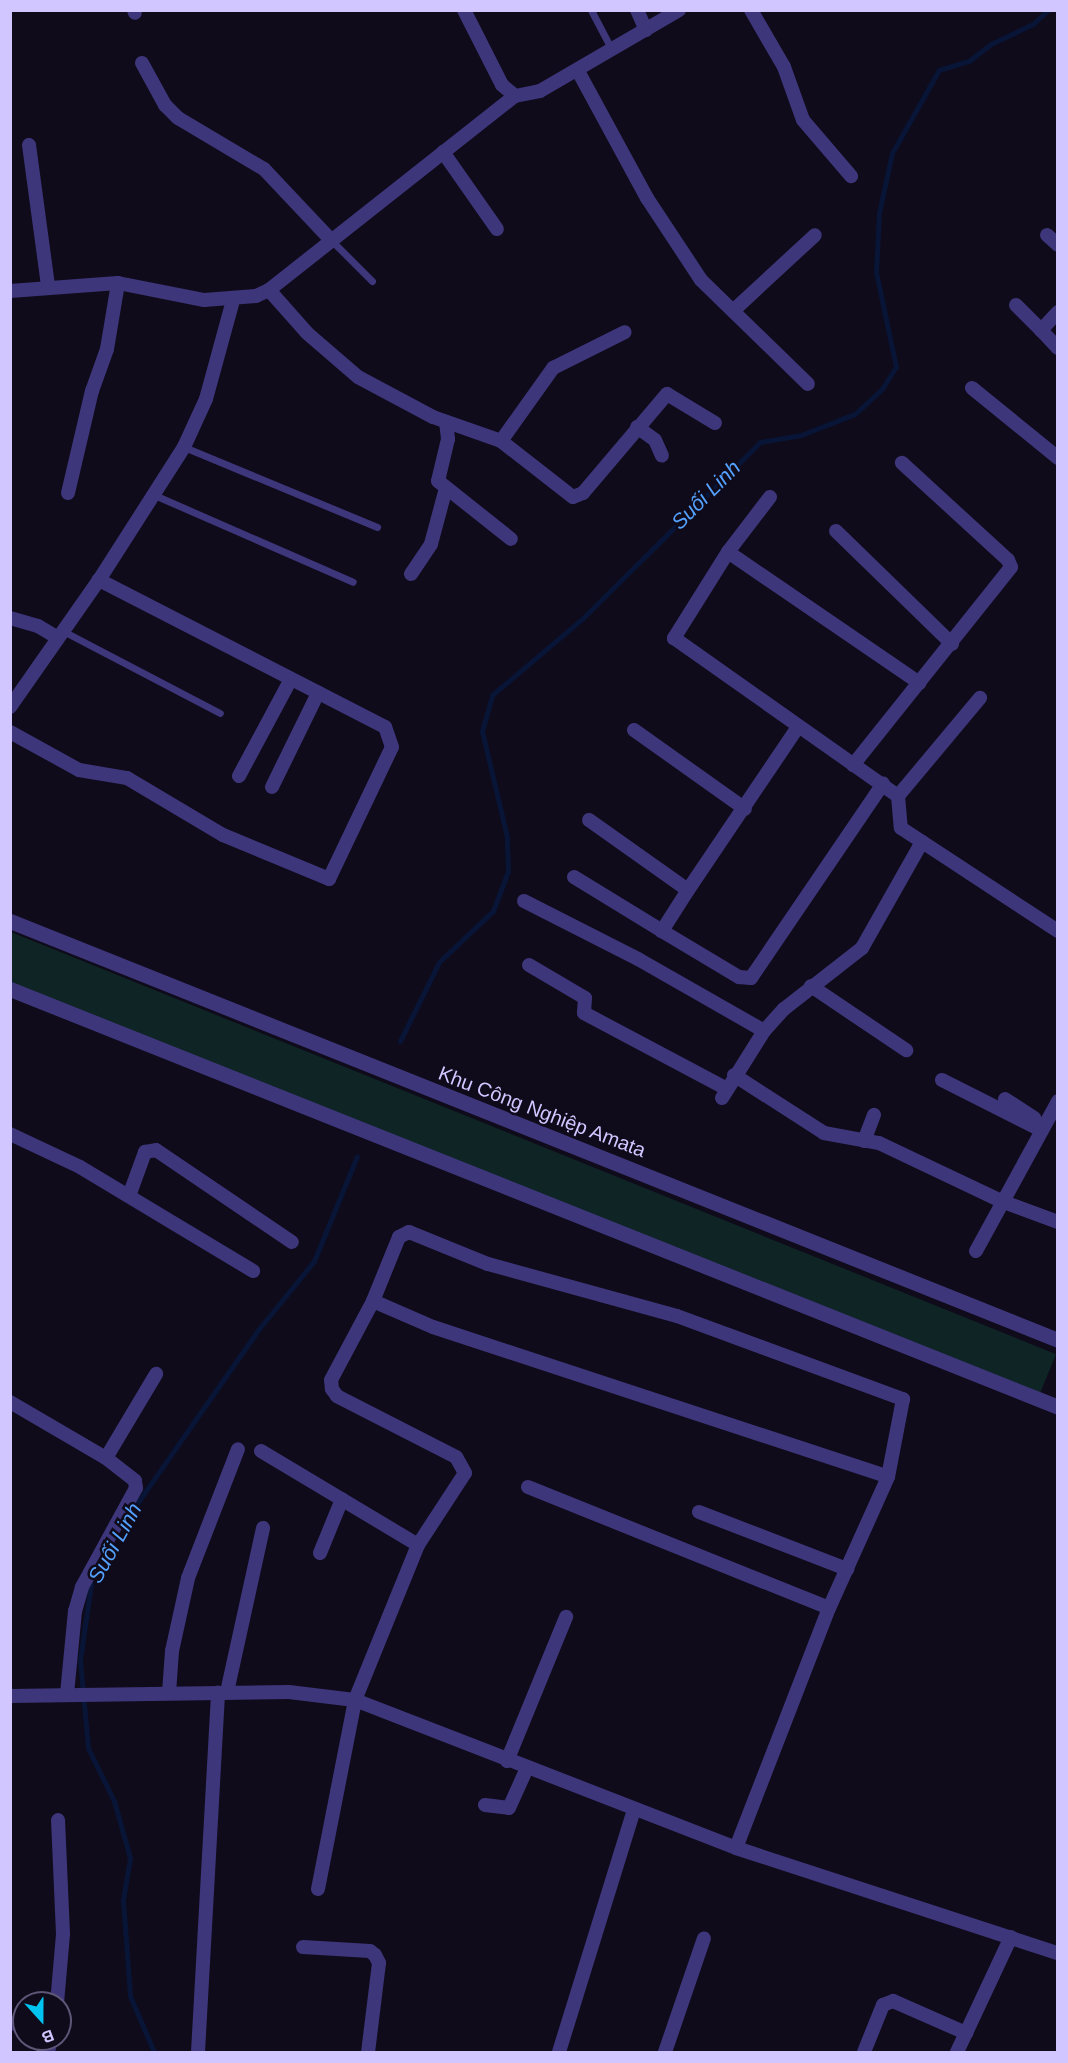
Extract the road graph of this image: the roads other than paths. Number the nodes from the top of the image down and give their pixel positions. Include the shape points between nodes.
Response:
1 (464, 10) edge
2 (591, 10) edge
3 (637, 10) edge
4 (679, 10) edge
5 (751, 10) edge
6 (646, 30) junction
7 (613, 52) junction
8 (142, 63) dead end
9 (578, 71) junction
10 (516, 96) junction
11 (29, 145) dead end
12 (443, 152) junction
13 (851, 176) dead end
14 (497, 229) dead end
15 (815, 235) dead end
16 (331, 240) junction
17 (372, 281) dead end
18 (118, 283) junction
19 (48, 286) junction
20 (269, 290) junction
21 (10, 291) edge
22 (233, 300) junction
23 (1016, 305) dead end
24 (734, 310) junction
25 (1058, 312) edge
26 (1041, 330) junction
27 (625, 332) dead end
28 (1058, 348) edge
29 (808, 384) dead end
30 (972, 387) dead end
31 (446, 422) junction
32 (715, 423) dead end
33 (637, 427) junction
34 (501, 441) junction
35 (184, 447) junction
36 (662, 456) dead end
37 (1058, 458) edge
38 (902, 463) dead end
39 (446, 488) junction
40 (68, 493) dead end
41 (151, 494) junction
42 (770, 496) dead end
43 (376, 527) dead end
44 (836, 531) dead end
45 (511, 539) dead end
46 (728, 552) junction
47 (411, 574) dead end
48 (99, 580) junction
49 (353, 582) dead end
50 (10, 618) edge
51 (58, 634) junction
52 (952, 644) junction
53 (291, 679) junction
54 (919, 683) junction
55 (318, 693) junction
56 (980, 698) dead end
57 (10, 707) edge
58 (220, 713) dead end
59 (798, 727) junction
60 (634, 730) dead end
61 (10, 732) edge
62 (853, 765) junction
63 (239, 776) dead end
64 (882, 784) junction
65 (272, 787) dead end
66 (898, 796) junction
67 (745, 810) junction
68 (589, 820) dead end
69 (922, 842) junction
70 (574, 877) dead end
71 (688, 890) junction
72 (524, 902) dead end
73 (10, 921) edge
74 (662, 931) junction
75 (1058, 931) edge
76 (529, 965) dead end
77 (811, 986) junction
78 (10, 989) edge
79 (764, 1031) junction
80 (906, 1050) dead end
81 (734, 1075) junction
82 (942, 1080) dead end
83 (1005, 1100) dead end
84 (1058, 1101) edge
85 (874, 1115) dead end
86 (1043, 1126) junction
87 (10, 1134) edge
88 (864, 1141) junction
89 (129, 1196) junction
90 (1001, 1201) junction
91 (1058, 1222) edge
92 (292, 1242) dead end
93 (976, 1251) dead end
94 (254, 1271) dead end
95 (373, 1302) junction
96 (1058, 1340) edge
97 (156, 1374) dead end
98 (10, 1402) edge
99 (1058, 1407) edge
100 (238, 1449) dead end
101 (261, 1450) dead end
102 (106, 1458) junction
103 (888, 1477) junction
104 (528, 1487) dead end
105 (342, 1499) junction
106 (699, 1512) dead end
107 (263, 1528) dead end
108 (418, 1545) junction
109 (320, 1553) dead end
110 (847, 1569) junction
111 (829, 1608) junction
112 (566, 1617) dead end
113 (223, 1692) junction
114 (168, 1693) junction
115 (67, 1694) junction
116 (10, 1696) edge
117 (355, 1700) junction
118 (507, 1761) junction
119 (527, 1768) junction
120 (485, 1805) dead end
121 (634, 1809) junction
122 (58, 1821) dead end
123 (736, 1848) junction
124 (318, 1889) dead end
125 (1011, 1937) junction
126 (704, 1938) dead end
127 (303, 1947) dead end
128 (1058, 1953) edge
129 (58, 1991) edge
130 (966, 2033) junction
131 (198, 2052) edge
132 (368, 2052) edge
133 (559, 2052) edge
134 (665, 2052) edge
135 (864, 2052) edge
136 (957, 2052) edge

1 - 10 street via 502,85
2 - 7 lane
3 - 6 street
4 - 6 street
5 - 13 street via 784,67 803,120
6 - 7 street
7 - 9 street
8 - 16 street via 165,105 178,118 264,169
9 - 10 street via 540,91
9 - 24 street via 653,207 701,280
10 - 12 street
11 - 19 street
12 - 14 street
12 - 16 street
15 - 24 street
16 - 17 lane
16 - 20 street
18 - 19 street
18 - 22 street via 204,300
18 - 40 street via 107,348 92,391
19 - 21 street
20 - 22 street
20 - 31 street via 307,333 358,377
22 - 35 street via 206,399
23 - 26 street
24 - 29 street
25 - 26 street
26 - 28 street
27 - 34 street via 553,368
30 - 37 street
31 - 34 street
31 - 39 street via 448,439 437,477
32 - 33 street via 667,394
33 - 34 street via 578,496 573,497
33 - 36 street via 655,440
35 - 41 street
35 - 43 lane
38 - 52 street via 1011,564
39 - 45 street
39 - 47 street via 431,544
41 - 48 street
41 - 49 lane
42 - 46 street
44 - 52 street
46 - 54 street
46 - 59 street via 674,638
48 - 51 street
48 - 53 street
50 - 51 street
51 - 57 street
51 - 58 lane
52 - 54 street
53 - 55 street
53 - 63 street
54 - 62 street
55 - 61 street via 385,728 392,747 329,879 223,835 121,775 79,770
55 - 65 street
56 - 66 street
59 - 62 street
59 - 67 street
60 - 67 street
62 - 64 street
64 - 66 street
64 - 74 street via 751,978 740,977
66 - 69 street via 902,809 898,823
67 - 71 street
68 - 71 street
69 - 75 street
69 - 77 street via 862,948
70 - 74 street
71 - 74 street
72 - 79 street via 638,959
73 - 96 street, Khu Công Nghiệp Amata
76 - 81 street via 585,998 584,1013 725,1093
77 - 79 street
77 - 80 street
78 - 99 street
79 - 81 street
81 - 88 street via 824,1133
82 - 86 street
83 - 86 street
84 - 86 street
85 - 88 street
86 - 90 street
87 - 89 street
88 - 90 street via 879,1143
89 - 92 street via 145,1152 156,1150
89 - 94 street
90 - 91 street
90 - 93 street
95 - 103 street via 432,1327
95 - 103 street via 399,1237 409,1232 488,1264 677,1316 899,1395 904,1405
95 - 108 street via 331,1380 332,1389 337,1396 456,1457 465,1473
97 - 102 street
98 - 102 street
100 - 114 street via 188,1578 172,1651
101 - 105 street
102 - 115 street via 132,1476 136,1488 82,1587 75,1611
103 - 110 street
104 - 111 street
105 - 108 street
105 - 109 street
106 - 110 street
107 - 113 street
108 - 117 street
110 - 111 street
111 - 123 street
112 - 118 street
113 - 114 street
113 - 117 street via 289,1692
113 - 131 street
114 - 115 street
115 - 116 street
117 - 118 street
117 - 124 street
118 - 119 street
119 - 120 street via 509,1808
119 - 121 street
121 - 123 street
121 - 133 street
122 - 129 street via 63,1934
123 - 125 street
125 - 128 street
125 - 130 street
126 - 134 street
127 - 132 street via 370,1951 375,1955 379,1964
130 - 135 street via 893,2001 883,2005
130 - 136 street

